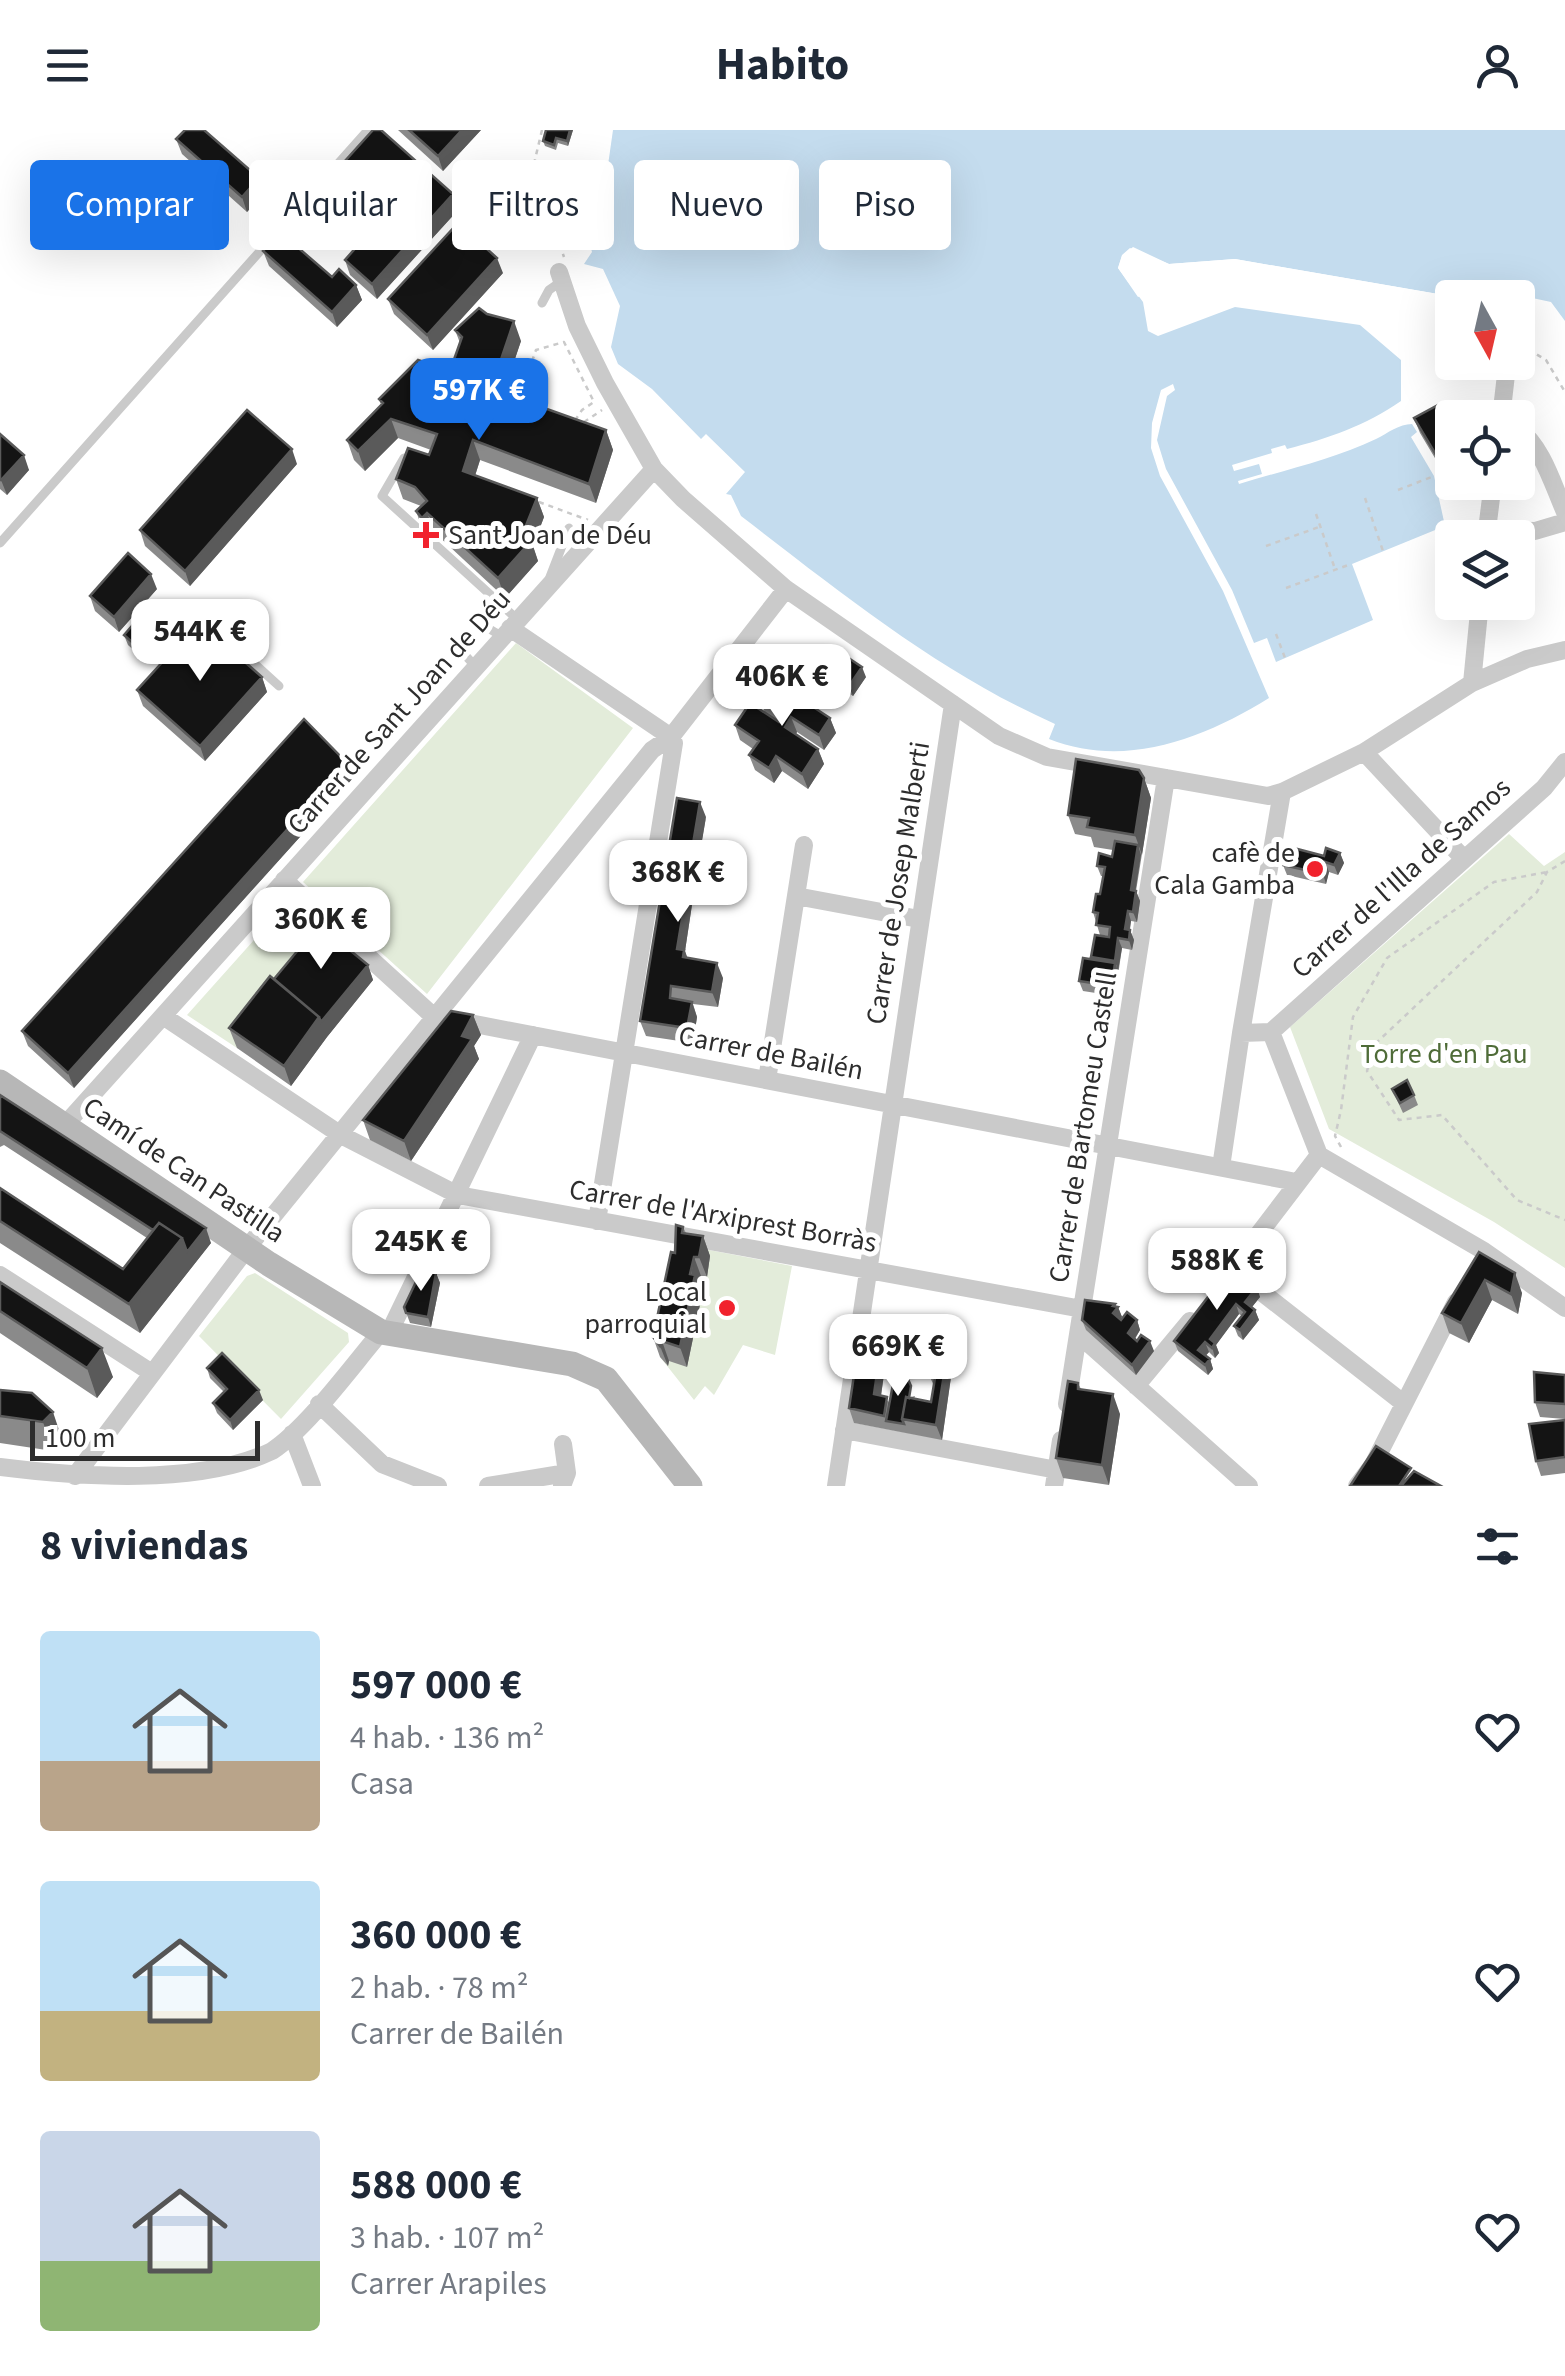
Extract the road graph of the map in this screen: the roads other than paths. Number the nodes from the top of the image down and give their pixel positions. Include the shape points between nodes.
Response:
1 (368, 130) edge
2 (562, 271) joint
3 (542, 303) dead end
4 (1535, 450) edge
5 (404, 458) edge
6 (654, 469) junction
7 (1565, 512) edge
8 (1565, 522) edge
9 (569, 528) dead end
10 (1535, 531) edge
11 (0, 543) edge
12 (545, 590) junction
13 (786, 590) junction
14 (203, 617) dead end
15 (1478, 620) edge
16 (476, 621) dead end
17 (510, 628) junction
18 (452, 642) dead end
19 (1565, 650) edge
20 (476, 667) junction
21 (1472, 683) junction
22 (278, 686) dead end
23 (953, 704) junction
24 (671, 737) junction
25 (1364, 752) junction
26 (1565, 762) edge
27 (1166, 778) junction
28 (1282, 792) junction
29 (804, 844) dead end
30 (1462, 858) junction
31 (284, 880) junction
32 (796, 896) junction
33 (919, 918) junction
34 (163, 1016) junction
35 (434, 1016) junction
36 (1271, 1032) junction
37 (1241, 1033) junction
38 (533, 1035) junction
39 (625, 1053) junction
40 (766, 1080) junction
41 (0, 1082) edge
42 (894, 1104) junction
43 (64, 1126) junction
44 (340, 1135) junction
45 (1108, 1146) junction
46 (1319, 1155) junction
47 (1221, 1168) junction
48 (1296, 1182) junction
49 (458, 1195) junction
50 (598, 1220) junction
51 (246, 1248) junction
52 (1475, 1268) junction
53 (1233, 1269) junction
54 (869, 1270) junction
55 (0, 1275) edge
56 (1565, 1308) edge
57 (1082, 1309) junction
58 (384, 1333) junction
59 (1078, 1334) junction
60 (152, 1373) junction
61 (1136, 1386) junction
62 (1402, 1402) junction
63 (319, 1404) junction
64 (844, 1430) junction
65 (292, 1434) junction
66 (564, 1444) dead end
67 (0, 1466) edge
68 (75, 1476) junction
69 (1055, 1478) edge
70 (564, 1479) edge
71 (192, 1481) edge
72 (312, 1486) edge
73 (438, 1486) edge
74 (488, 1486) edge
75 (690, 1486) edge
76 (836, 1486) edge
77 (1249, 1486) edge
78 (1356, 1486) edge

1 - 11 lane
2 - 3 lane
2 - 6 street via 577,326
4 - 7 street
5 - 17 lane via 382,496
6 - 12 street, Carrer de Sant Joan de Déu
6 - 13 street
8 - 10 street
9 - 12 lane
12 - 17 street, Carrer de Sant Joan de Déu
13 - 23 street
13 - 24 street
14 - 22 lane
15 - 21 street
16 - 17 lane
17 - 20 street, Carrer de Sant Joan de Déu
17 - 24 street
18 - 20 lane
19 - 21 street
20 - 31 street, Carrer de Sant Joan de Déu
21 - 25 street
23 - 27 street via 999,736 1047,757
23 - 33 street, Carrer de Josep Malberti
24 - 35 street via 652,750
24 - 39 street
25 - 28 street
25 - 30 street
26 - 30 street, Carrer de l'Illa de Samos
27 - 28 street via 1268,796
27 - 45 street, Carrer de Bartomeu Castell
28 - 37 street
29 - 32 street
30 - 36 street, Carrer de l'Illa de Samos
31 - 34 street, Carrer de Sant Joan de Déu
31 - 35 street
32 - 33 street
32 - 40 street
33 - 42 street, Carrer de Josep Malberti
34 - 43 street, Carrer de Sant Joan de Déu
34 - 44 street, Carrer de l'Arxiprest Borràs
35 - 38 street, Carrer de Bailén
35 - 44 street
36 - 37 street
36 - 46 street
37 - 47 street
38 - 39 street, Carrer de Bailén
38 - 49 street
39 - 40 street, Carrer de Bailén
39 - 50 street
40 - 42 street, Carrer de Bailén
41 - 43 street, Camí de Can Pastilla
42 - 45 street, Carrer de Bailén
42 - 54 street, Carrer de Josep Malberti
43 - 51 street, Camí de Can Pastilla
44 - 49 street, Carrer de l'Arxiprest Borràs
44 - 51 street
45 - 47 street, Carrer de Bailén
45 - 57 street, Carrer de Bartomeu Castell
46 - 48 street
46 - 52 street
47 - 48 street, Carrer de Bailén
48 - 53 street
49 - 50 street, Carrer de l'Arxiprest Borràs
49 - 58 street
50 - 54 street, Carrer de l'Arxiprest Borràs
51 - 58 street, Camí de Can Pastilla
51 - 60 street
52 - 56 street
52 - 62 street
53 - 61 street
53 - 62 street
54 - 57 street, Carrer de l'Arxiprest Borràs
54 - 64 street, Carrer de Josep Malberti
55 - 60 street
57 - 59 street, Carrer de Bartomeu Castell
58 - 63 street
58 - 75 street, Camí de Can Pastilla via 572,1364 606,1379
59 - 61 street
59 - 69 street, Carrer de Bartomeu Castell
60 - 68 street
61 - 77 street
62 - 78 street
63 - 65 street
63 - 73 street via 382,1464
64 - 69 street
64 - 76 street, Carrer de Josep Malberti
65 - 71 street via 252,1462
65 - 72 street
66 - 70 street
67 - 68 street
68 - 71 street
70 - 74 street

